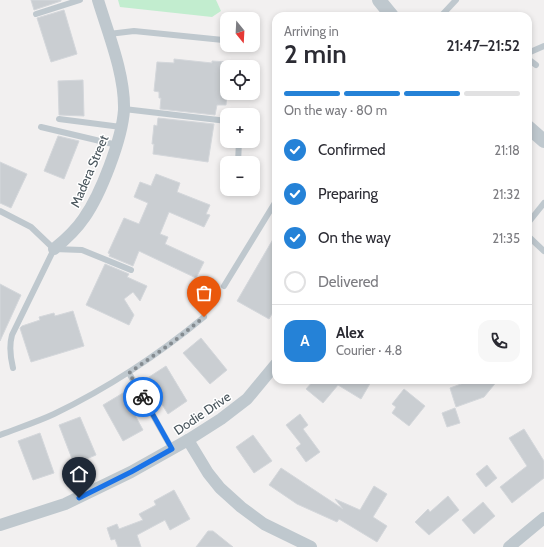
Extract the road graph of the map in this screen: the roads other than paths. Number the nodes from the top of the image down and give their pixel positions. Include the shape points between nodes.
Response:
1 (80, 0) edge
2 (98, 0) edge
3 (378, 0) edge
4 (456, 0) edge
5 (388, 12) edge
6 (445, 12) edge
7 (36, 14) dead end
8 (109, 34) junction
9 (220, 40) edge
10 (544, 46) edge
11 (532, 51) edge
12 (532, 62) edge
13 (536, 65) dead end
14 (124, 109) junction
15 (59, 119) dead end
16 (220, 120) edge
17 (41, 127) dead end
18 (122, 127) junction
19 (532, 130) edge
20 (544, 141) edge
21 (117, 145) junction
22 (544, 203) edge
23 (272, 208) edge
24 (0, 211) edge
25 (532, 218) edge
26 (532, 240) edge
27 (54, 248) junction
28 (544, 251) edge
29 (131, 270) dead end
30 (224, 286) dead end
31 (204, 317) dead end
32 (13, 368) dead end
33 (272, 369) edge
34 (129, 373) junction
35 (0, 435) edge
36 (188, 440) junction
37 (172, 449) junction
38 (544, 518) edge
39 (0, 525) edge
40 (311, 547) edge
41 (509, 547) edge

1 - 7 lane
2 - 8 street, Madera Street
3 - 5 street
4 - 6 lane
8 - 9 lane via 134,32
8 - 14 street, Madera Street via 122,87
10 - 11 lane
12 - 13 lane
14 - 16 lane
14 - 18 street, Madera Street
15 - 18 lane
17 - 21 lane
18 - 21 street, Madera Street
19 - 20 street
21 - 27 street, Madera Street via 92,206 76,228
22 - 25 lane
23 - 30 lane
24 - 27 lane via 31,227
26 - 28 lane
27 - 29 lane via 82,250
27 - 32 lane via 12,335 10,352
31 - 34 lane
33 - 36 street, Dodie Drive via 247,398 221,419
34 - 35 lane via 53,415
34 - 37 lane
36 - 37 street, Dodie Drive
36 - 40 street via 208,473 241,507 264,524
37 - 39 street, Dodie Drive via 65,504
38 - 41 street

